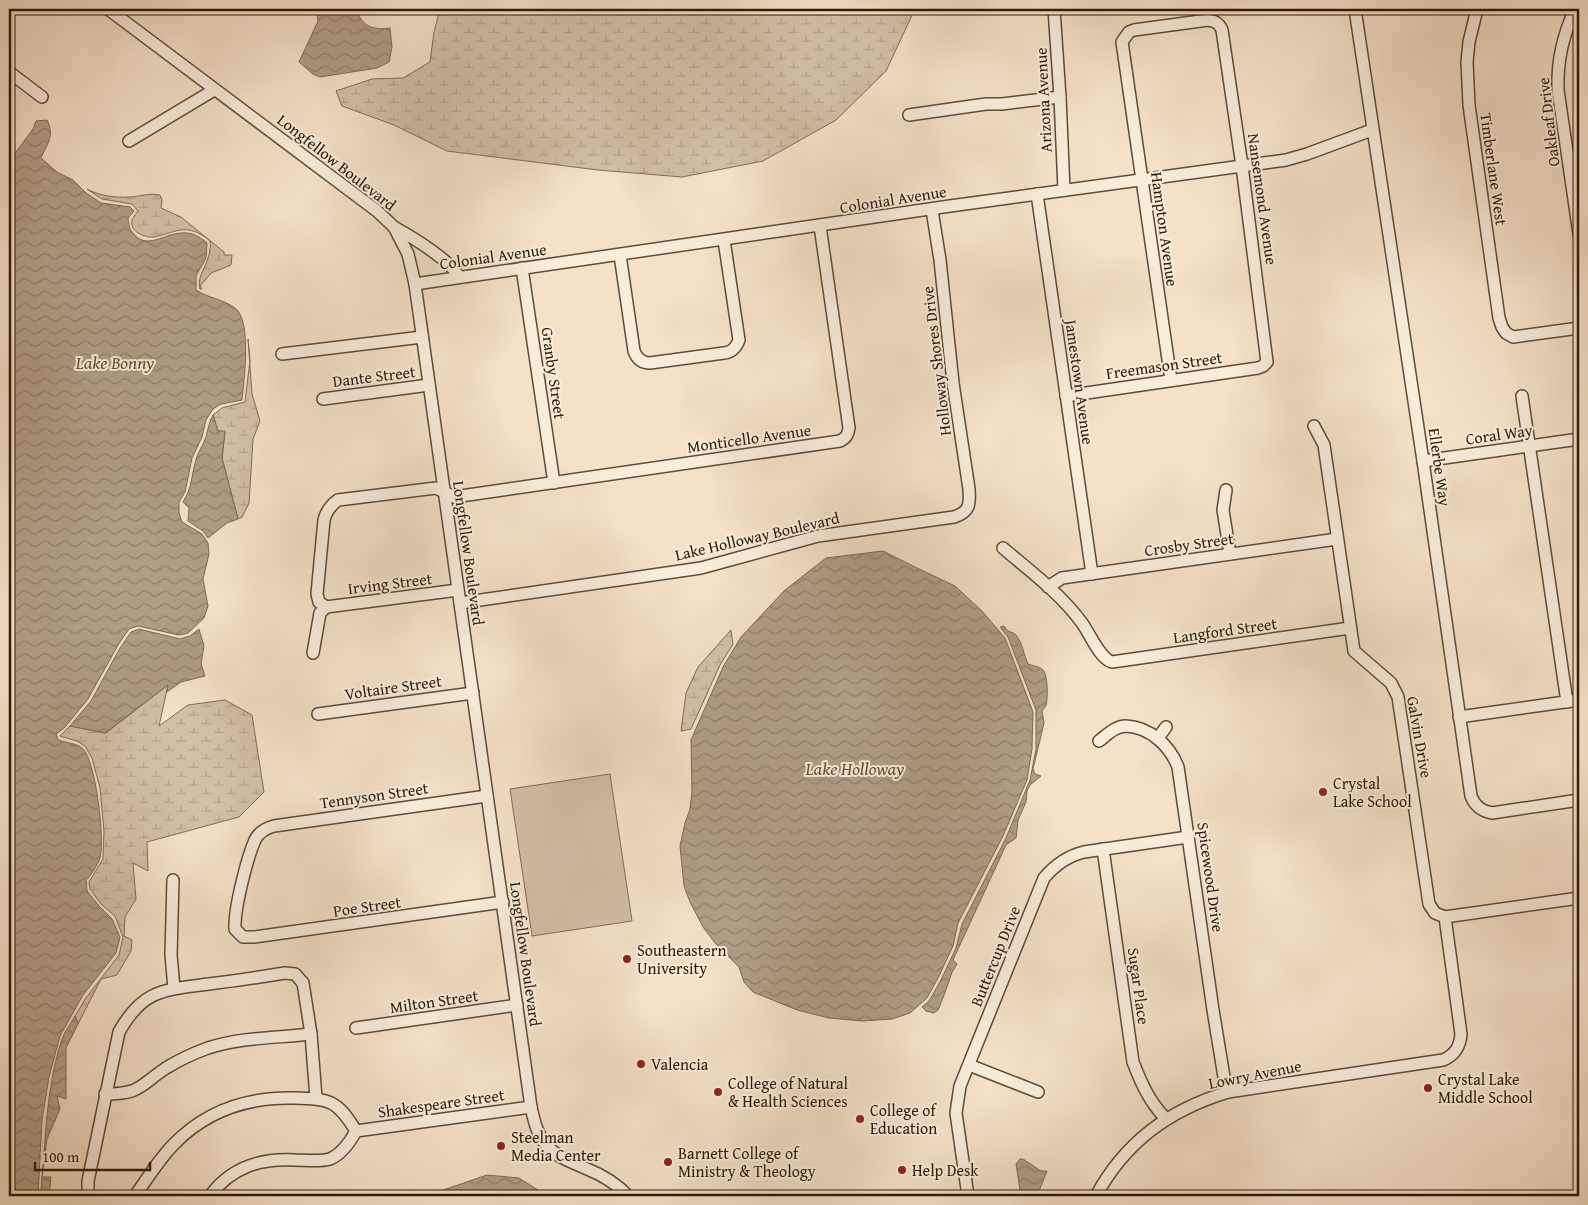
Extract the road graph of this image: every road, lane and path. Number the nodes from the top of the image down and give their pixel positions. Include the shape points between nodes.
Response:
1 (108, 9) edge
2 (1054, 9) edge
3 (1354, 9) edge
4 (1477, 9) edge
5 (1575, 9) edge
6 (1223, 38) joint
7 (9, 72) edge
8 (214, 90) junction
9 (42, 97) dead end
10 (1060, 97) junction
11 (909, 115) dead end
12 (1372, 130) junction
13 (130, 140) dead end
14 (1242, 166) junction
15 (1142, 180) junction
16 (1064, 190) junction
17 (1037, 194) junction
18 (932, 210) junction
19 (820, 226) junction
20 (394, 227) junction
21 (1579, 234) edge
22 (724, 240) junction
23 (620, 255) junction
24 (522, 268) junction
25 (459, 277) junction
26 (415, 284) junction
27 (1579, 328) edge
28 (422, 337) junction
29 (282, 354) dead end
30 (1265, 364) joint
31 (1171, 380) junction
32 (429, 385) junction
33 (1066, 396) junction
34 (1522, 396) dead end
35 (324, 399) dead end
36 (1314, 426) dead end
37 (1579, 439) edge
38 (1529, 446) junction
39 (1423, 461) junction
40 (554, 483) junction
41 (1226, 490) dead end
42 (445, 492) junction
43 (968, 508) joint
44 (1337, 539) junction
45 (1003, 548) dead end
46 (1230, 554) junction
47 (1092, 574) junction
48 (1048, 587) junction
49 (458, 590) junction
50 (460, 603) junction
51 (326, 607) junction
52 (1350, 628) junction
53 (313, 653) dead end
54 (473, 693) junction
55 (1579, 700) edge
56 (1567, 702) junction
57 (318, 714) dead end
58 (1459, 717) junction
59 (1166, 727) dead end
60 (1158, 738) junction
61 (1099, 741) dead end
62 (487, 796) junction
63 (1579, 800) edge
64 (1188, 837) junction
65 (1103, 849) junction
66 (173, 880) dead end
67 (1579, 898) edge
68 (503, 902) junction
69 (1445, 917) junction
70 (238, 933) joint
71 (174, 988) junction
72 (517, 1005) junction
73 (356, 1028) dead end
74 (311, 1034) junction
75 (969, 1065) junction
76 (1038, 1092) dead end
77 (1228, 1092) junction
78 (105, 1094) junction
79 (316, 1098) junction
80 (531, 1107) junction
81 (1166, 1119) junction
82 (356, 1131) junction
83 (88, 1196) edge
84 (135, 1196) edge
85 (210, 1196) edge
86 (628, 1196) edge
87 (968, 1196) edge
88 (1096, 1196) edge

1 - 8 street, Longfellow Boulevard
2 - 10 street, Arizona Avenue
3 - 12 street, Ellerbe Way
4 - 27 street, Timberlane West via 1468,49 1467,84 1499,318 1506,333 1513,337
5 - 21 street, Oakleaf Drive via 1560,50 1558,90
6 - 14 street, Nansemond Avenue
6 - 15 street, Hampton Avenue via 1220,25 1208,20 1134,30 1122,42
7 - 9 street
8 - 13 street
8 - 20 street, Longfellow Boulevard via 322,169
10 - 11 street
10 - 16 street, Arizona Avenue
12 - 14 street, Colonial Avenue via 1295,158
12 - 39 street, Ellerbe Way
14 - 15 street, Colonial Avenue
14 - 30 street, Nansemond Avenue via 1268,357
15 - 16 street, Colonial Avenue
15 - 31 street, Hampton Avenue
16 - 17 street, Colonial Avenue
17 - 18 street, Colonial Avenue
17 - 33 street, Jamestown Avenue
18 - 19 street, Colonial Avenue
18 - 43 street, Holloway Shores Drive via 969,489
19 - 22 street, Colonial Avenue
19 - 40 street, Monticello Avenue via 849,428 845,438
20 - 25 street via 437,256
20 - 26 street, Longfellow Boulevard via 408,254
22 - 23 street, Colonial Avenue
22 - 23 street via 739,340 730,352 724,353 650,363 636,357
23 - 24 street, Colonial Avenue
24 - 25 street, Colonial Avenue
24 - 40 street, Granby Street
25 - 26 street, Colonial Avenue
26 - 28 street, Longfellow Boulevard
28 - 29 street
28 - 32 street, Longfellow Boulevard
30 - 31 street, Freemason Street via 1258,368
31 - 33 street, Freemason Street
32 - 35 street, Dante Street
32 - 42 street, Longfellow Boulevard
33 - 47 street, Jamestown Avenue
34 - 38 street
36 - 44 street, Galvin Drive via 1324,445
37 - 38 street, Coral Way
38 - 39 street, Coral Way
38 - 56 street
39 - 58 street, Ellerbe Way
40 - 42 street, Monticello Avenue via 454,497
41 - 46 street via 1223,510
42 - 49 street, Longfellow Boulevard
42 - 51 street, Monticello Avenue via 436,488 338,500 332,504 324,520 317,594 319,602
43 - 50 street, Lake Holloway Boulevard via 954,518 818,536 702,568
44 - 46 street, Crosby Street
44 - 52 street, Galvin Drive
45 - 48 street
46 - 47 street, Crosby Street
47 - 48 street, Crosby Street via 1062,578
48 - 52 street, Langford Street via 1080,620 1106,661 1119,662
49 - 50 street, Longfellow Boulevard
49 - 51 street, Irving Street
50 - 54 street, Longfellow Boulevard
51 - 53 street via 320,613
52 - 69 street, Galvin Drive via 1354,651 1392,683 1398,697 1429,904 1435,913
54 - 57 street, Voltaire Street
54 - 62 street, Longfellow Boulevard
55 - 56 street
56 - 58 street
58 - 63 street, Ellerbe Way via 1471,796 1484,812
59 - 60 street
60 - 61 street, Spicewood Drive via 1125,726 1116,728
60 - 64 street, Spicewood Drive via 1169,748 1178,767
62 - 68 street, Longfellow Boulevard
62 - 70 street, Tennyson Street via 266,828 256,839 248,862 235,924
64 - 65 street, Buttercup Drive
64 - 77 street, Spicewood Drive
65 - 75 street, Buttercup Drive via 1060,861 1044,878
65 - 81 street, Sugar Place via 1133,1062 1143,1089
66 - 71 street via 171,955
67 - 69 street
68 - 70 street, Poe Street via 254,937 243,937
68 - 72 street, Longfellow Boulevard
69 - 77 street, Lowry Avenue via 1461,1034 1460,1043 1450,1057
71 - 74 street via 295,974 304,983
71 - 78 street via 141,1004 124,1022
72 - 73 street, Milton Street
72 - 80 street, Longfellow Boulevard
74 - 78 street via 230,1042 168,1067 129,1093
74 - 79 street
75 - 76 street
75 - 87 street, Buttercup Drive via 960,1086 956,1113
77 - 81 street, Lowry Avenue
78 - 83 street
79 - 82 street via 329,1101 345,1113
79 - 84 street via 260,1099 222,1110 198,1123 173,1145
80 - 82 street, Shakespeare Street
80 - 86 street, Longfellow Boulevard via 548,1147 598,1174
81 - 88 street, Lowry Avenue via 1123,1155
82 - 85 street via 344,1149 330,1159 278,1159 254,1163 231,1174

